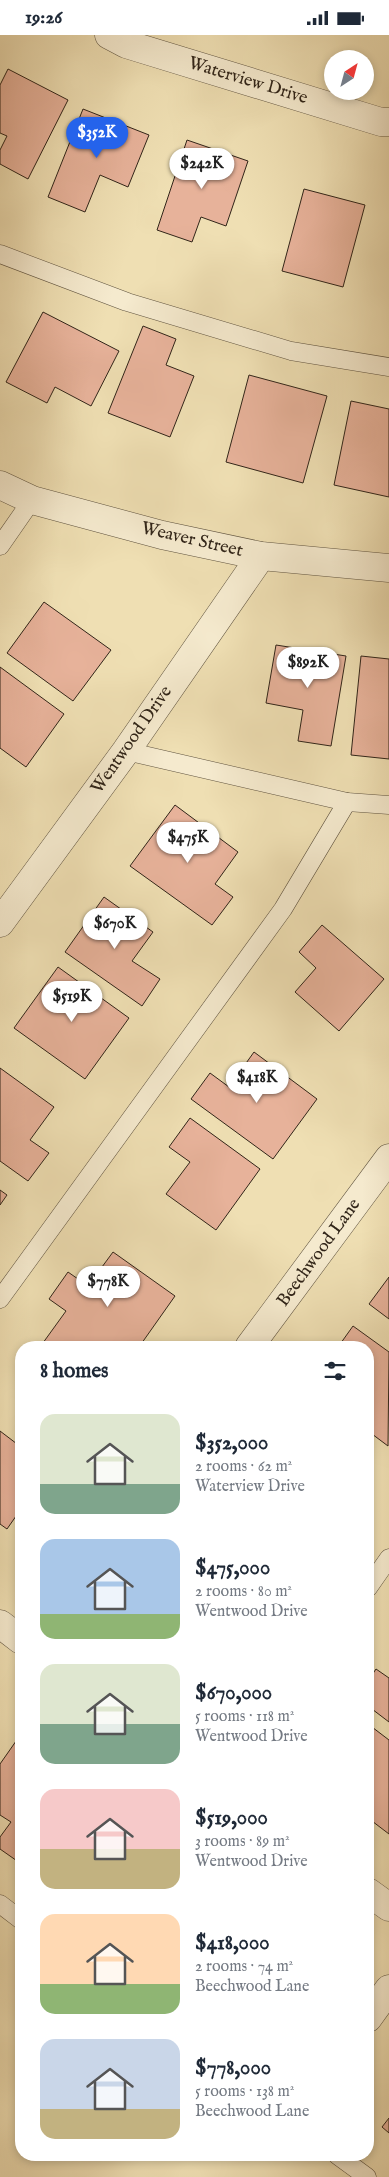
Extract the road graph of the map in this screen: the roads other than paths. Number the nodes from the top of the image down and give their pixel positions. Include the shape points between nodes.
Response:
1 (109, 35) edge
2 (389, 122) edge
3 (0, 254) edge
4 (389, 367) edge
5 (0, 485) edge
6 (32, 500) junction
7 (0, 546) edge
8 (261, 556) junction
9 (389, 568) edge
10 (126, 751) junction
11 (347, 802) junction
12 (389, 805) edge
13 (0, 923) edge
14 (389, 1157) edge
15 (0, 1299) edge
16 (253, 1341) edge
17 (389, 1558) edge
18 (374, 1579) edge
19 (0, 1624) edge
20 (15, 1635) edge
21 (374, 1896) edge
22 (0, 1904) edge
23 (389, 1907) edge
24 (15, 1915) edge
25 (389, 1989) edge
26 (374, 2010) edge
27 (345, 2161) edge
28 (367, 2177) edge

1 - 2 street, Waterview Drive via 126,44
3 - 4 lane via 127,302 291,351
5 - 6 street, Weaver Street
6 - 7 lane
6 - 8 street, Weaver Street via 162,535
8 - 9 street, Weaver Street
8 - 10 street, Wentwood Drive
10 - 11 lane
10 - 13 street, Wentwood Drive
11 - 12 lane
11 - 15 lane via 283,909
14 - 16 street, Beechwood Lane
17 - 18 lane
19 - 20 street
21 - 23 street
22 - 24 lane
25 - 26 street
27 - 28 lane

